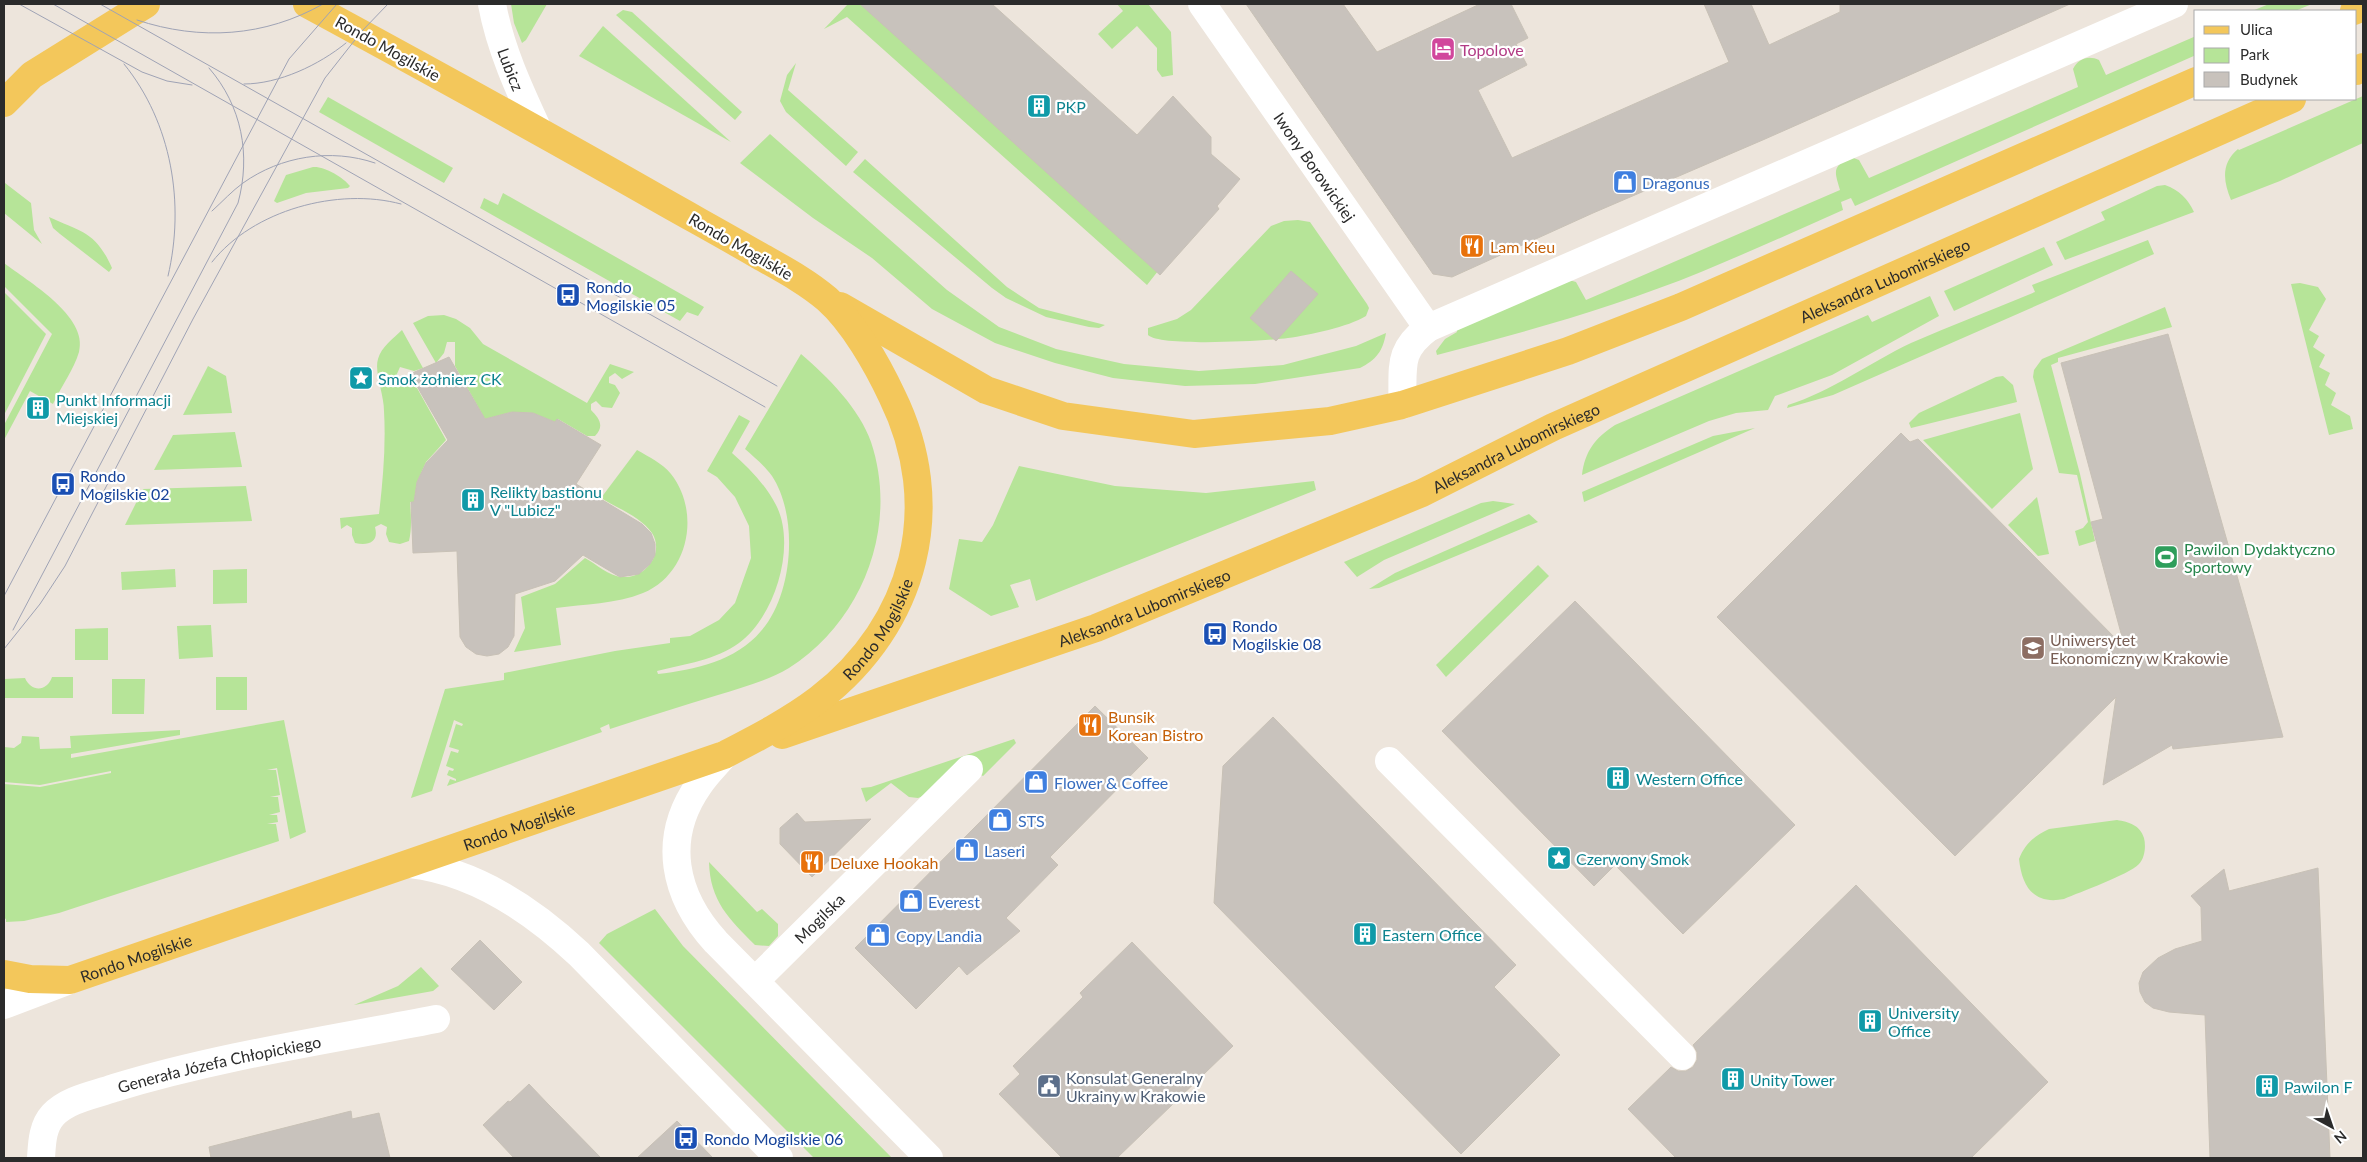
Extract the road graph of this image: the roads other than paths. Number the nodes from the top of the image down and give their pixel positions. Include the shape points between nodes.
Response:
1 (146, 4) edge
2 (492, 4) edge
3 (1202, 4) edge
4 (2174, 4) edge
5 (310, 5) edge
6 (2194, 82) edge
7 (2290, 100) edge
8 (4, 102) edge
9 (538, 130) junction
10 (827, 300) junction
11 (1428, 328) junction
12 (1402, 405) junction
13 (724, 756) junction
14 (1389, 761) dead end
15 (969, 769) dead end
16 (410, 864) junction
17 (4, 974) edge
18 (70, 980) junction
19 (755, 981) junction
20 (4, 1005) edge
21 (436, 1019) dead end
22 (1682, 1056) dead end
23 (41, 1158) edge
24 (779, 1158) edge
25 (929, 1158) edge

1 - 8 main road via 32,75
2 - 9 street, Lubicz via 496,28 510,68
3 - 11 street, Iwony Borowickiej
4 - 11 street
5 - 9 main road, Rondo Mogilskie
6 - 12 main road via 1681,308 1568,351
7 - 13 main road, Aleksandra Lubomirskiego via 1553,427 1422,493 1245,568 1096,628
9 - 10 main road, Rondo Mogilskie via 785,270
10 - 12 main road via 986,390 1063,416 1194,434 1330,420
10 - 13 main road, Rondo Mogilskie via 876,364 899,410 914,458 919,503 916,551 891,617 844,677 790,719
11 - 12 street via 1410,344 1404,355
13 - 16 main road, Rondo Mogilskie
13 - 19 street via 698,786 681,823 676,862 683,891 699,923
14 - 22 street
15 - 19 street, Mogilska
16 - 18 main road, Rondo Mogilskie
16 - 24 street via 433,866 449,872 501,896 545,924 579,954
17 - 18 main road, Rondo Mogilskie via 30,979
18 - 20 street
19 - 25 street
21 - 23 street, Generała Józefa Chłopickiego via 171,1071 79,1099 52,1116 45,1127

